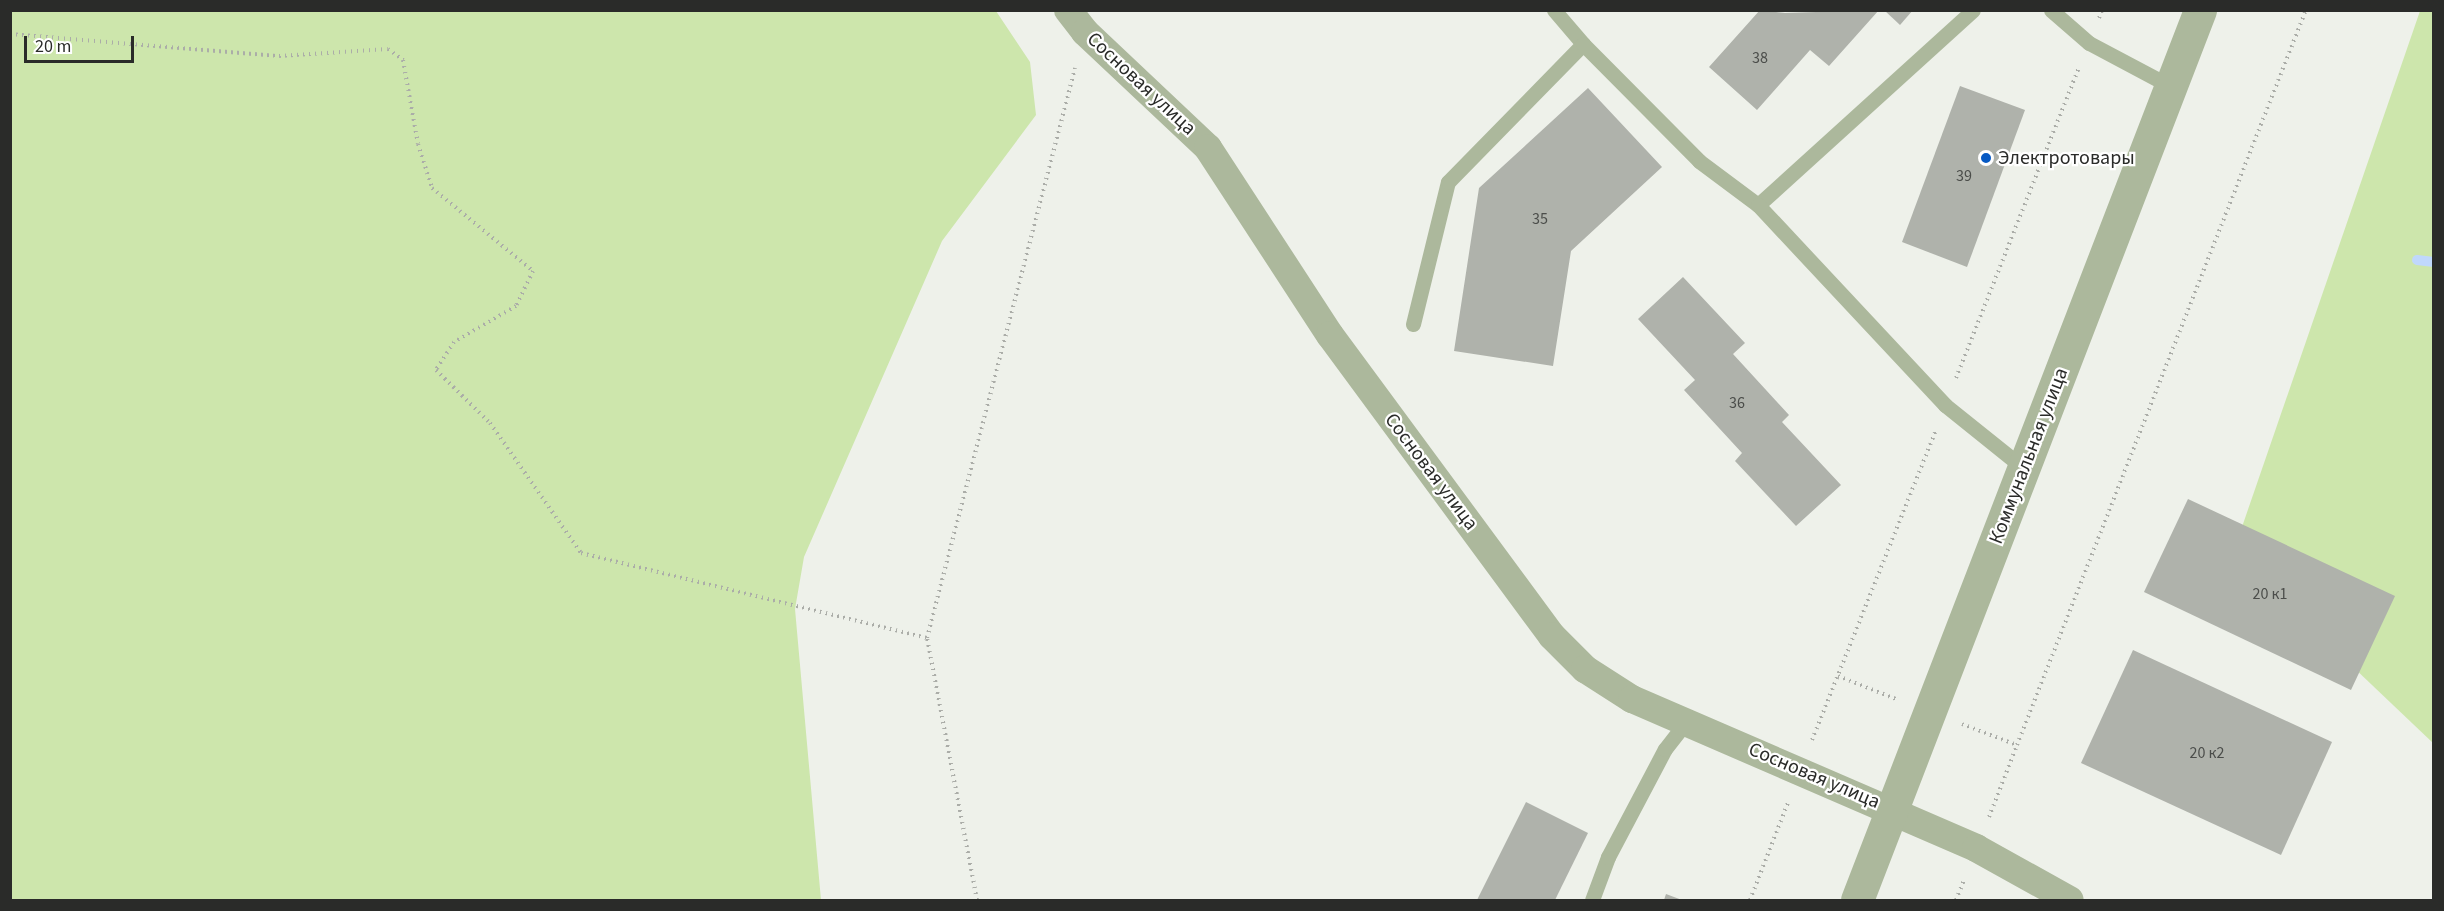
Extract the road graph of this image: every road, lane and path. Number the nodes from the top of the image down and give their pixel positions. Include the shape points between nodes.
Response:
1 (1554, 10) edge
2 (1973, 10) edge
3 (2051, 10) edge
4 (2102, 10) edge
5 (2200, 10) edge
6 (2306, 10) edge
7 (1076, 21) edge
8 (10, 34) edge
9 (2089, 43) junction
10 (1583, 44) junction
11 (2170, 86) junction
12 (1758, 205) junction
13 (1413, 324) dead end
14 (1945, 405) junction
15 (2025, 469) junction
16 (927, 638) junction
17 (1838, 676) junction
18 (1931, 712) junction
19 (1686, 722) junction
20 (1800, 771) junction
21 (1894, 809) junction
22 (977, 900) edge
23 (1592, 900) edge
24 (1750, 900) edge
25 (1857, 900) edge
26 (2070, 900) edge

1 - 10 lane
2 - 12 lane
3 - 9 lane
4 - 9 path
5 - 11 street, Коммунальная улица
6 - 18 path via 2017,745
7 - 16 path
7 - 19 street, Сосновая улица via 1208,148 1330,335 1552,636 1585,669 1622,693
8 - 16 path via 279,56 388,49 403,60 418,144 432,188 533,271 516,306 454,342 436,370 490,423 581,553
9 - 11 lane
9 - 14 path
10 - 12 lane via 1699,162
10 - 13 lane via 1448,182
11 - 15 street, Коммунальная улица
12 - 14 lane
14 - 15 lane
14 - 17 path
15 - 18 street, Коммунальная улица
16 - 22 path
17 - 18 path
17 - 20 path
18 - 21 street, Коммунальная улица
19 - 20 street, Сосновая улица
19 - 23 lane via 1665,749 1608,857
20 - 21 street, Сосновая улица
20 - 24 path
21 - 25 street, Коммунальная улица
21 - 26 street, Сосновая улица via 1976,848

